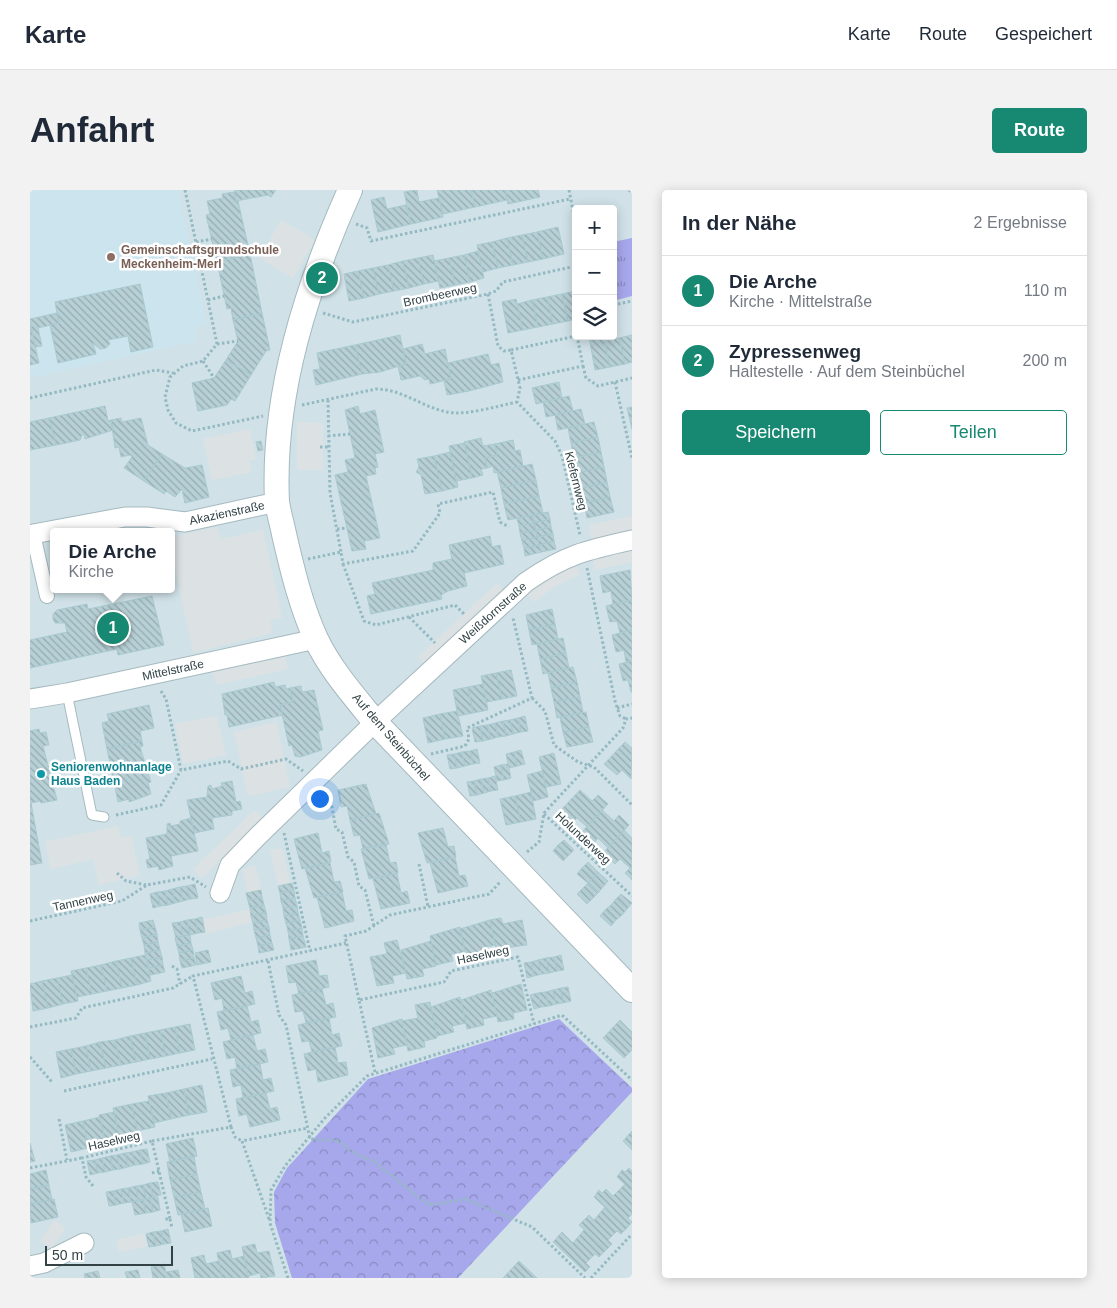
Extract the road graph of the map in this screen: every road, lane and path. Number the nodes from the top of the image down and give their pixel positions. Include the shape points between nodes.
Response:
1 (185, 190) edge
2 (350, 190) edge
3 (568, 190) edge
4 (630, 190) edge
5 (632, 193) edge
6 (570, 199) junction
7 (572, 208) edge
8 (338, 217) junction
9 (212, 239) dead end
10 (196, 242) junction
11 (572, 267) edge
12 (488, 294) junction
13 (224, 296) dead end
14 (208, 300) junction
15 (632, 301) edge
16 (617, 304) edge
17 (305, 308) junction
18 (572, 337) edge
19 (577, 340) edge
20 (238, 341) dead end
21 (217, 344) junction
22 (512, 350) junction
23 (203, 361) junction
24 (583, 366) junction
25 (174, 372) junction
26 (214, 378) dead end
27 (632, 378) edge
28 (518, 380) junction
29 (615, 382) junction
30 (30, 398) edge
31 (328, 400) junction
32 (517, 402) junction
33 (277, 408) junction
34 (350, 434) dead end
35 (328, 436) junction
36 (320, 448) dead end
37 (328, 448) junction
38 (631, 448) edge
39 (632, 458) edge
40 (330, 478) junction
41 (336, 478) dead end
42 (277, 502) junction
43 (509, 526) dead end
44 (65, 528) edge
45 (347, 528) dead end
46 (337, 529) junction
47 (50, 531) edge
48 (33, 534) joint
49 (632, 540) edge
50 (583, 550) junction
51 (341, 552) junction
52 (291, 564) junction
53 (343, 564) junction
54 (592, 591) dead end
55 (47, 596) dead end
56 (502, 604) junction
57 (409, 617) junction
58 (476, 628) junction
59 (316, 640) junction
60 (447, 655) junction
61 (160, 691) dead end
62 (67, 693) junction
63 (532, 698) junction
64 (30, 699) edge
65 (632, 704) edge
66 (617, 708) junction
67 (632, 718) edge
68 (626, 719) junction
69 (375, 722) junction
70 (587, 766) junction
71 (417, 768) junction
72 (182, 770) junction
73 (315, 779) junction
74 (632, 805) edge
75 (280, 813) junction
76 (544, 813) junction
77 (104, 817) joint
78 (419, 864) dead end
79 (513, 867) junction
80 (117, 873) dead end
81 (146, 886) junction
82 (220, 893) joint
83 (632, 896) edge
84 (428, 907) junction
85 (30, 921) edge
86 (374, 926) junction
87 (346, 943) junction
88 (310, 951) junction
89 (268, 960) junction
90 (172, 966) dead end
91 (193, 976) junction
92 (180, 984) junction
93 (632, 990) edge
94 (359, 1000) junction
95 (534, 1024) junction
96 (30, 1027) edge
97 (30, 1057) edge
98 (212, 1059) junction
99 (375, 1073) junction
100 (632, 1080) edge
101 (52, 1082) dead end
102 (64, 1090) dead end
103 (59, 1119) dead end
104 (231, 1127) junction
105 (308, 1128) junction
106 (310, 1139) junction
107 (152, 1141) junction
108 (242, 1141) junction
109 (82, 1158) junction
110 (67, 1160) junction
111 (30, 1168) edge
112 (160, 1171) junction
113 (152, 1173) dead end
114 (93, 1186) dead end
115 (163, 1219) dead end
116 (170, 1219) junction
117 (270, 1223) junction
118 (172, 1228) dead end
119 (632, 1234) edge
120 (84, 1243) dead end
121 (30, 1266) edge
122 (288, 1278) edge
123 (585, 1278) edge
124 (591, 1278) edge

1 - 10 path
2 - 8 street, Auf dem Steinbüchel
3 - 6 path
4 - 5 path
6 - 7 path
6 - 8 path via 370,241 367,228
8 - 17 street, Auf dem Steinbüchel
9 - 10 path
10 - 14 path
11 - 12 path, Brombeerweg via 503,282 496,291
12 - 17 path, Brombeerweg via 353,322
12 - 22 path via 498,346 504,351
13 - 14 path
14 - 21 path
15 - 16 path
17 - 33 street, Auf dem Steinbüchel
18 - 22 path
19 - 24 path
20 - 21 path
21 - 23 path
22 - 28 path
23 - 25 path
23 - 26 path
24 - 28 path
24 - 29 path via 586,378 598,386
25 - 30 path via 156,370
25 - 33 path via 165,397 168,410 176,423 192,430
27 - 29 path
28 - 32 path
29 - 38 path
31 - 32 path via 389,389 448,412
31 - 33 path
31 - 35 path
32 - 50 path, Kiefernweg via 555,441 562,456
33 - 42 street, Auf dem Steinbüchel
34 - 35 path
35 - 37 path
36 - 37 path
37 - 40 path
38 - 39 path
40 - 41 path
40 - 46 path
42 - 44 street, Akazienstraße via 185,522 125,517
42 - 52 street, Auf dem Steinbüchel
43 - 53 path via 500,522 493,492 438,504 440,513 413,551
45 - 46 path
46 - 51 path
47 - 48 street, Akazienstraße
48 - 55 street, Akazienstraße
49 - 50 street, Weißdornstraße
50 - 56 street, Weißdornstraße via 552,564
51 - 52 path
51 - 53 path
52 - 59 street, Auf dem Steinbüchel
53 - 57 path via 364,621 376,625
54 - 66 path
56 - 58 street, Weißdornstraße
56 - 63 path via 513,617
57 - 58 path via 455,605
57 - 60 path
58 - 60 street, Weißdornstraße
59 - 62 street, Mittelstraße
59 - 69 street, Auf dem Steinbüchel via 343,682
60 - 69 street, Weißdornstraße
61 - 72 path via 166,699
62 - 64 street, Mittelstraße
62 - 77 lane via 92,815
63 - 70 path via 545,712 554,745
63 - 71 path via 466,728 469,739 465,746 425,755
65 - 66 path
66 - 68 path via 620,716
67 - 68 path
68 - 70 path, Holunderweg via 623,728
69 - 71 street, Auf dem Steinbüchel
69 - 73 street, Weißdornstraße
70 - 74 path via 594,768
70 - 76 path, Holunderweg
71 - 79 street, Auf dem Steinbüchel
72 - 73 path via 228,761 241,769 286,759
72 - 77 path via 161,805
73 - 75 street, Weißdornstraße
73 - 86 path via 328,788 336,829 342,832 359,886 365,890
75 - 82 street, Weißdornstraße via 230,864
75 - 88 path
76 - 79 path, Holunderweg via 539,842
76 - 83 path, Holunderweg
78 - 84 path
79 - 84 path via 489,894
79 - 93 street, Auf dem Steinbüchel
80 - 81 path via 126,881
81 - 82 path, Tannenweg via 190,877
81 - 85 path, Tannenweg via 122,901
84 - 86 path via 390,915
86 - 87 path via 345,936
87 - 88 path
87 - 94 path
88 - 89 path
89 - 91 path
89 - 105 path
90 - 92 path via 177,969
91 - 92 path
91 - 98 path
92 - 96 path via 82,1008 76,1018
94 - 95 path, Haselweg via 444,982 451,971 518,957
94 - 99 path
95 - 99 path
95 - 100 path via 562,1015
97 - 101 path
98 - 102 path
98 - 104 path via 216,1061
99 - 106 path via 367,1076 324,1118
103 - 110 path
104 - 107 path, Haselweg
104 - 108 path
105 - 106 path
105 - 108 path
106 - 117 path via 270,1190
106 - 123 path via 340,1141 350,1151 376,1162 427,1204 466,1198 532,1227
107 - 109 path, Haselweg
107 - 112 path, Haselweg
108 - 117 path
109 - 110 path
109 - 114 path, Haselweg via 86,1177
110 - 111 path
112 - 113 path
112 - 116 path, Haselweg
115 - 116 path
116 - 118 path, Haselweg
117 - 122 path
119 - 124 path
120 - 121 street via 44,1263

